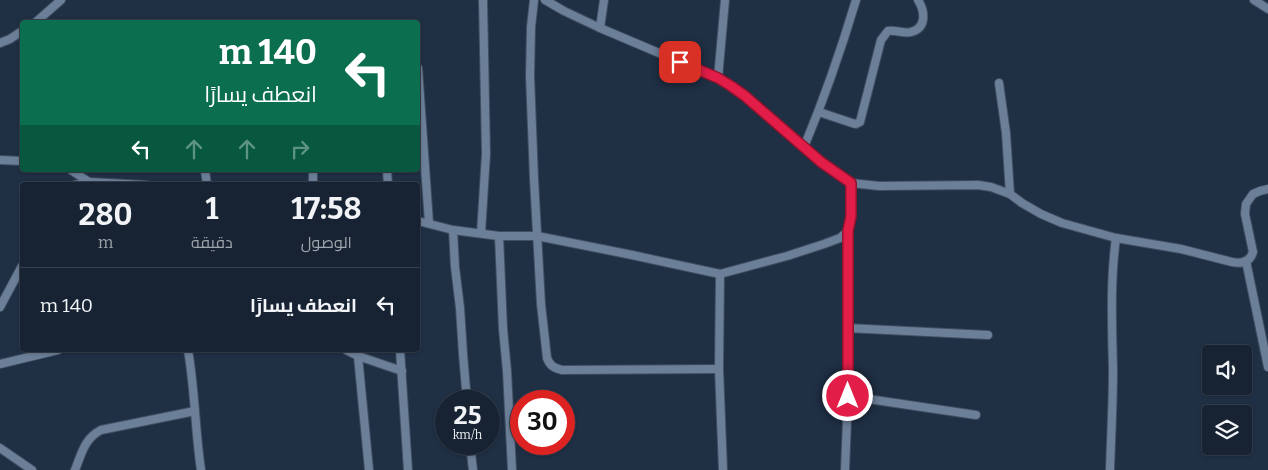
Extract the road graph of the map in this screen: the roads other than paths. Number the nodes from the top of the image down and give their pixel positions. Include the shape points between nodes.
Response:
1 (61, 0) edge
2 (482, 0) edge
3 (534, 0) edge
4 (545, 0) edge
5 (604, 0) edge
6 (725, 0) edge
7 (856, 0) edge
8 (918, 0) edge
9 (1254, 0) edge
10 (1268, 9) edge
11 (38, 20) edge
12 (600, 28) junction
13 (20, 32) edge
14 (0, 43) edge
15 (718, 78) junction
16 (999, 83) dead end
17 (420, 96) edge
18 (818, 112) junction
19 (804, 147) junction
20 (0, 160) edge
21 (20, 161) edge
22 (74, 172) edge
23 (89, 182) edge
24 (851, 183) junction
25 (1268, 190) edge
26 (1010, 194) junction
27 (420, 221) edge
28 (429, 223) junction
29 (453, 230) junction
30 (848, 231) junction
31 (481, 233) junction
32 (499, 236) junction
33 (537, 236) junction
34 (1116, 238) junction
35 (1246, 262) junction
36 (20, 270) edge
37 (720, 274) junction
38 (0, 307) edge
39 (847, 328) junction
40 (988, 335) dead end
41 (50, 352) edge
42 (188, 352) edge
43 (350, 352) edge
44 (400, 352) edge
45 (358, 356) junction
46 (0, 364) edge
47 (1268, 367) edge
48 (719, 369) junction
49 (402, 371) junction
50 (466, 390) edge
51 (848, 396) junction
52 (194, 411) junction
53 (976, 415) dead end
54 (0, 448) edge
55 (471, 455) edge
56 (32, 470) edge
57 (75, 470) edge
58 (200, 470) edge
59 (369, 470) edge
60 (408, 470) edge
61 (473, 470) edge
62 (512, 470) edge
63 (723, 470) edge
64 (846, 470) edge
65 (1110, 470) edge

1 - 11 street
2 - 31 street via 486,154
3 - 33 street via 530,76
4 - 12 street
5 - 12 street
6 - 15 street
7 - 18 street
8 - 18 street via 924,11 923,22 918,29 910,33 888,31 881,40 860,122 852,124
9 - 10 street
12 - 15 street
13 - 14 street
15 - 19 street via 745,96
16 - 26 street
17 - 28 street
18 - 19 street
19 - 24 street
20 - 21 street
22 - 23 street
24 - 26 street via 878,186 978,185
24 - 30 street
25 - 35 street via 1253,194 1246,204 1253,252 1252,258
26 - 34 street via 1062,223
27 - 28 street
28 - 29 street
29 - 31 street
29 - 50 street
30 - 37 street via 840,238 815,247
30 - 39 street
31 - 32 street
32 - 33 street
32 - 62 street
33 - 37 street
33 - 48 street via 541,304 550,365 562,370
34 - 35 street via 1232,262
34 - 65 street via 1111,291
35 - 47 street
36 - 38 street
37 - 48 street
39 - 40 street
39 - 51 street
41 - 46 street
42 - 52 street
43 - 45 street
44 - 49 street
45 - 49 street
45 - 59 street
48 - 63 street
49 - 60 street
51 - 53 street
51 - 64 street
52 - 57 street via 101,430 85,445
52 - 58 street
54 - 56 street
55 - 61 street

